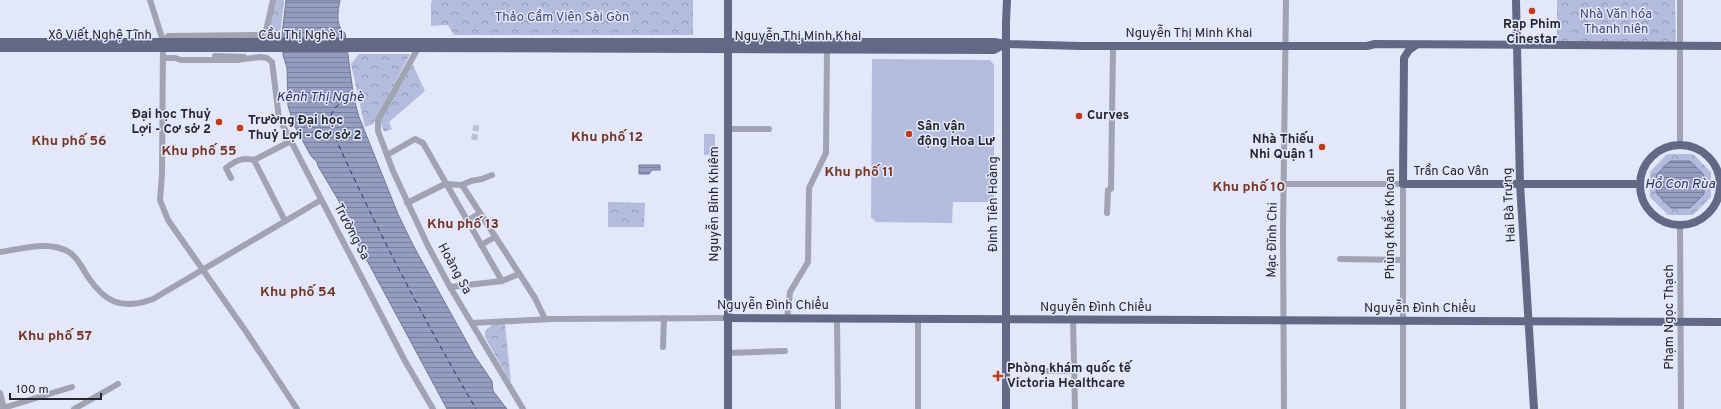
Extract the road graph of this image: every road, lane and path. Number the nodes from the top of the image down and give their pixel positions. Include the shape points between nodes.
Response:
1 (150, 0) edge
2 (272, 0) edge
3 (728, 0) edge
4 (1008, 0) edge
5 (1286, 0) edge
6 (1516, 0) edge
7 (1680, 0) edge
8 (0, 42) edge
9 (400, 44) junction
10 (1007, 44) junction
11 (1516, 44) junction
12 (73, 45) junction
13 (162, 45) junction
14 (200, 45) joint
15 (589, 45) junction
16 (728, 45) junction
17 (1416, 45) junction
18 (827, 46) junction
19 (1113, 46) junction
20 (1286, 46) junction
21 (1372, 46) junction
22 (1680, 46) junction
23 (1721, 46) edge
24 (0, 48) edge
25 (418, 48) junction
26 (162, 58) junction
27 (1404, 58) junction
28 (270, 60) joint
29 (728, 129) junction
30 (769, 129) dead end
31 (290, 141) junction
32 (1680, 144) junction
33 (387, 155) junction
34 (254, 160) junction
35 (492, 175) dead end
36 (231, 178) dead end
37 (446, 184) junction
38 (1285, 184) junction
39 (1403, 184) junction
40 (1520, 184) junction
41 (1640, 184) junction
42 (1721, 184) edge
43 (462, 185) junction
44 (322, 200) junction
45 (407, 203) junction
46 (1107, 213) dead end
47 (480, 214) junction
48 (285, 220) junction
49 (467, 221) junction
50 (1680, 225) junction
51 (496, 237) junction
52 (481, 245) junction
53 (0, 252) edge
54 (1340, 259) dead end
55 (1403, 260) junction
56 (203, 269) junction
57 (520, 274) junction
58 (502, 281) junction
59 (450, 287) junction
60 (664, 318) junction
61 (727, 318) junction
62 (545, 319) junction
63 (787, 319) junction
64 (837, 319) junction
65 (918, 319) junction
66 (1006, 319) junction
67 (1073, 320) junction
68 (1284, 320) junction
69 (1529, 320) junction
70 (1403, 321) junction
71 (1681, 322) junction
72 (1721, 322) edge
73 (472, 323) junction
74 (663, 347) dead end
75 (785, 351) dead end
76 (727, 353) junction
77 (1048, 371) dead end
78 (1075, 371) junction
79 (118, 384) dead end
80 (72, 387) dead end
81 (0, 393) edge
82 (3, 408) edge
83 (74, 409) edge
84 (297, 409) edge
85 (433, 409) edge
86 (523, 409) edge
87 (728, 409) edge
88 (838, 409) edge
89 (918, 409) edge
90 (1006, 409) edge
91 (1075, 409) edge
92 (1284, 409) edge
93 (1403, 409) edge
94 (1534, 409) edge
95 (1681, 409) edge

1 - 13 street
2 - 13 street, Xô Viết Nghệ Tĩnh via 266,31 261,35 168,36
3 - 16 main road, Nguyễn Bỉnh Khiêm
4 - 10 main road, Đinh Tiên Hoàng via 1010,4
5 - 20 street, Mạc Đĩnh Chi
6 - 11 main road, Hai Bà Trưng
7 - 22 street
8 - 12 main road, Xô Viết Nghệ Tĩnh
9 - 14 main road, Cầu Thị Nghè 1
9 - 15 main road, Nguyễn Thị Minh Khai
9 - 25 main road, Nguyễn Thị Minh Khai
10 - 18 main road, Nguyễn Thị Minh Khai via 994,50 917,46
10 - 19 main road, Nguyễn Thị Minh Khai
10 - 66 main road, Đinh Tiên Hoàng
11 - 17 main road, Nguyễn Thị Minh Khai
11 - 22 main road, Nguyễn Thị Minh Khai
11 - 40 main road, Hai Bà Trưng
12 - 13 main road, Xô Viết Nghệ Tĩnh
12 - 24 main road, Xô Viết Nghệ Tĩnh
13 - 14 main road, Xô Viết Nghệ Tĩnh
13 - 26 street
15 - 16 main road, Nguyễn Thị Minh Khai
15 - 25 main road, Nguyễn Thị Minh Khai
16 - 18 main road, Nguyễn Thị Minh Khai
16 - 29 main road, Nguyễn Bỉnh Khiêm
17 - 21 main road, Nguyễn Thị Minh Khai
17 - 27 main road
18 - 63 street via 826,153 809,188 808,262 790,292
19 - 20 main road, Nguyễn Thị Minh Khai
19 - 46 street via 1111,189 1108,190
20 - 21 main road, Nguyễn Thị Minh Khai
20 - 38 street, Mạc Đĩnh Chi
21 - 27 main road, Nguyễn Thị Minh Khai via 1375,49 1398,49
22 - 23 main road, Nguyễn Thị Minh Khai
22 - 32 street
25 - 33 street, Hoàng Sa via 378,120
26 - 28 street, Xô Viết Nghệ Tĩnh via 238,56 264,57
26 - 56 street via 160,200 168,220
27 - 39 main road, Phùng Khắc Khoan
28 - 31 street, Trường Sa via 273,65 279,118
29 - 30 street
29 - 61 main road, Nguyễn Bỉnh Khiêm
31 - 34 street
31 - 44 street, Trường Sa
32 - 41 main road via 1668,146 1652,156 1644,166
32 - 42 main road via 1698,149 1709,156 1716,166
33 - 37 street via 414,139 423,143
33 - 45 street, Hoàng Sa
34 - 36 street via 245,158 226,168
34 - 48 street
35 - 43 street
37 - 43 street
37 - 45 street
37 - 49 street
38 - 39 street, Trần Cao Vân
38 - 68 street, Mạc Đĩnh Chi
39 - 40 main road, Trần Cao Vân
39 - 55 street, Phùng Khắc Khoan
40 - 41 main road, Trần Cao Vân
40 - 69 main road, Hai Bà Trưng
41 - 50 main road via 1642,197 1652,213 1662,220
42 - 50 main road via 1719,197 1709,213 1693,223
43 - 47 street
44 - 48 street
44 - 85 street, Trường Sa
45 - 59 street, Hoàng Sa
47 - 49 street
47 - 51 street
48 - 56 street
49 - 52 street
50 - 71 street, Phạm Ngọc Thạch
51 - 52 street
51 - 57 street
52 - 58 street
53 - 56 street via 42,246 69,252 96,290 116,303 142,303 153,299
54 - 55 street
55 - 70 street, Phùng Khắc Khoan
56 - 84 street
57 - 58 street
57 - 62 street
58 - 59 street
59 - 73 street, Hoàng Sa
60 - 61 street, Nguyễn Đình Chiểu
60 - 62 street, Nguyễn Đình Chiểu
60 - 74 street
61 - 63 main road, Nguyễn Đình Chiểu
61 - 76 main road, Nguyễn Bỉnh Khiêm
62 - 73 street, Nguyễn Đình Chiểu
63 - 64 main road, Nguyễn Đình Chiểu
64 - 65 main road, Nguyễn Đình Chiểu
64 - 88 street
65 - 66 main road, Nguyễn Đình Chiểu
65 - 89 street
66 - 67 main road, Nguyễn Đình Chiểu
66 - 90 main road, Đinh Tiên Hoàng
67 - 68 main road, Nguyễn Đình Chiểu
67 - 78 street
68 - 70 main road, Nguyễn Đình Chiểu
68 - 92 street, Mạc Đĩnh Chi
69 - 70 main road, Nguyễn Đình Chiểu
69 - 71 main road, Nguyễn Đình Chiểu
69 - 94 main road, Hai Bà Trưng
70 - 93 street, Phùng Khắc Khoan
71 - 72 main road, Nguyễn Đình Chiểu
71 - 95 street, Phạm Ngọc Thạch
73 - 86 street, Hoàng Sa
75 - 76 street
76 - 87 main road, Nguyễn Bỉnh Khiêm
77 - 78 street
78 - 91 street
79 - 83 street
80 - 82 street
81 - 82 street

